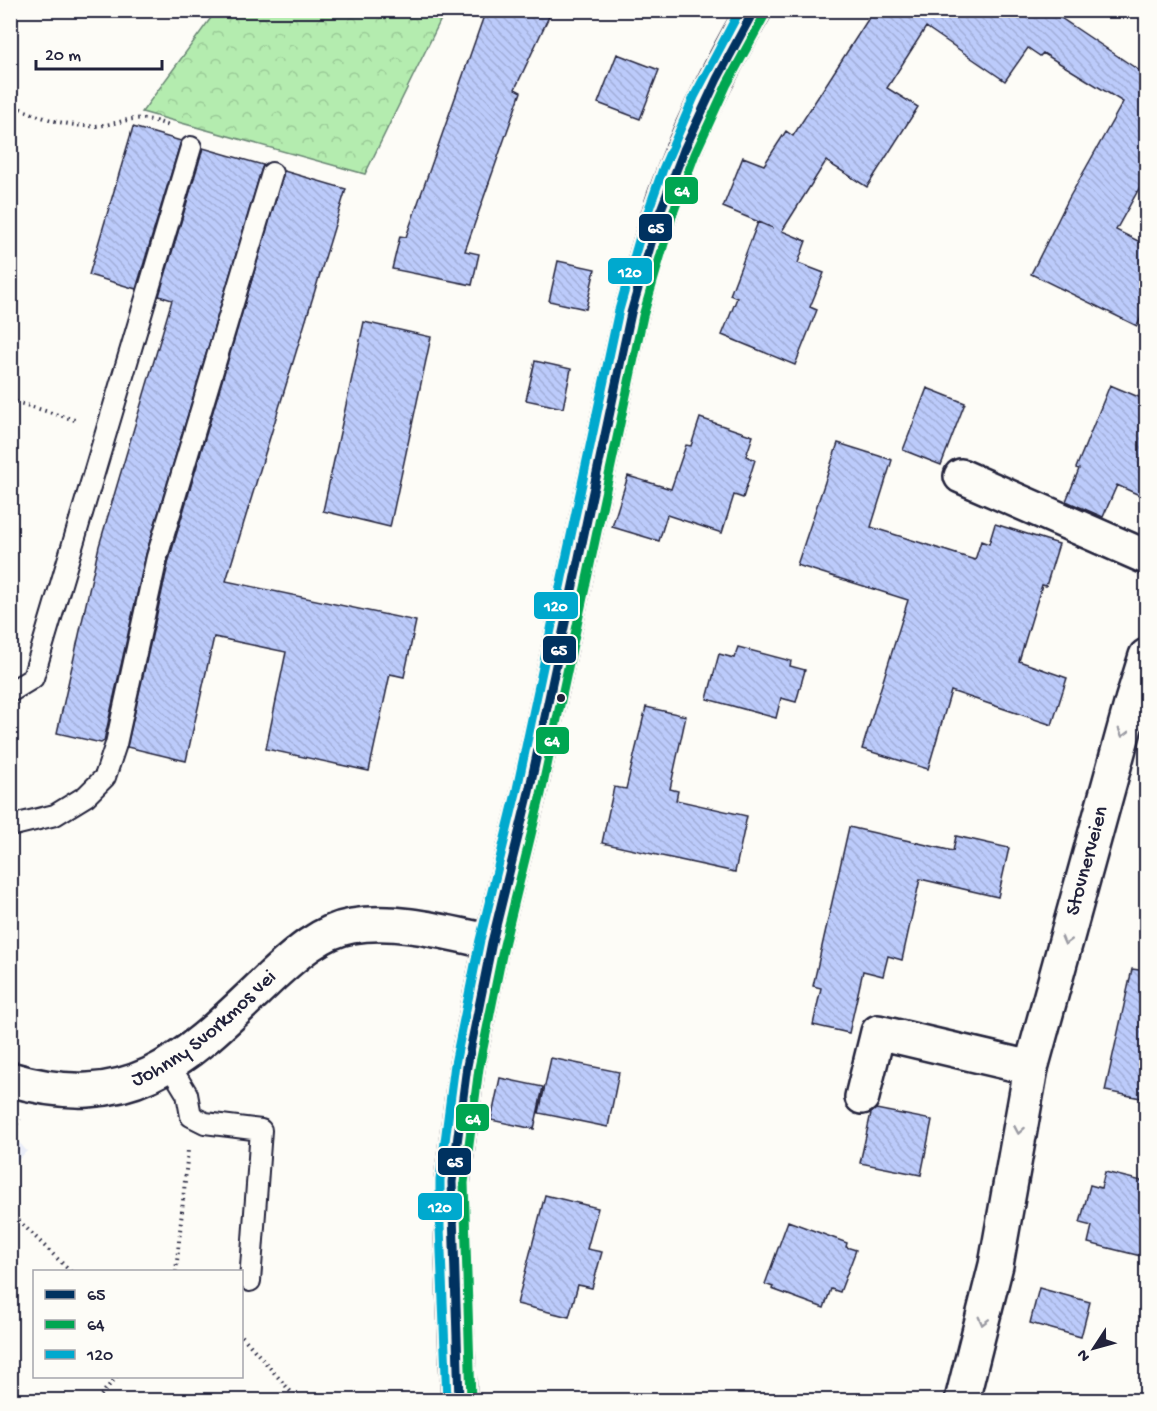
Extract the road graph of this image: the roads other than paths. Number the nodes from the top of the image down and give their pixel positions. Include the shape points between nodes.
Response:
1 (754, 10) edge
2 (191, 147) road end
3 (272, 173) dead end
4 (961, 477) dead end
5 (1146, 557) edge
6 (1146, 656) edge
7 (10, 692) edge
8 (10, 826) edge
9 (492, 942) junction
10 (170, 1066) junction
11 (1031, 1068) junction
12 (10, 1079) edge
13 (862, 1097) dead end
14 (250, 1281) dead end
15 (459, 1401) edge
16 (962, 1401) edge

1 - 9 street via 688,140 666,197 631,313 529,792
2 - 7 lane via 33,678
3 - 8 lane via 157,557 116,744 105,777 86,796 55,814
4 - 5 street
6 -> 11 street, Stovnerveien
9 - 10 street, Johnny Svorkmos vei via 381,924 352,926 330,933 298,954
9 - 15 street via 467,1066 452,1182
10 - 12 street, Johnny Svorkmos vei via 111,1088 79,1091
10 - 14 lane via 187,1094 191,1116 205,1123 261,1130
11 - 13 street via 878,1032
11 -> 16 street, Stovnerveien via 996,1265

